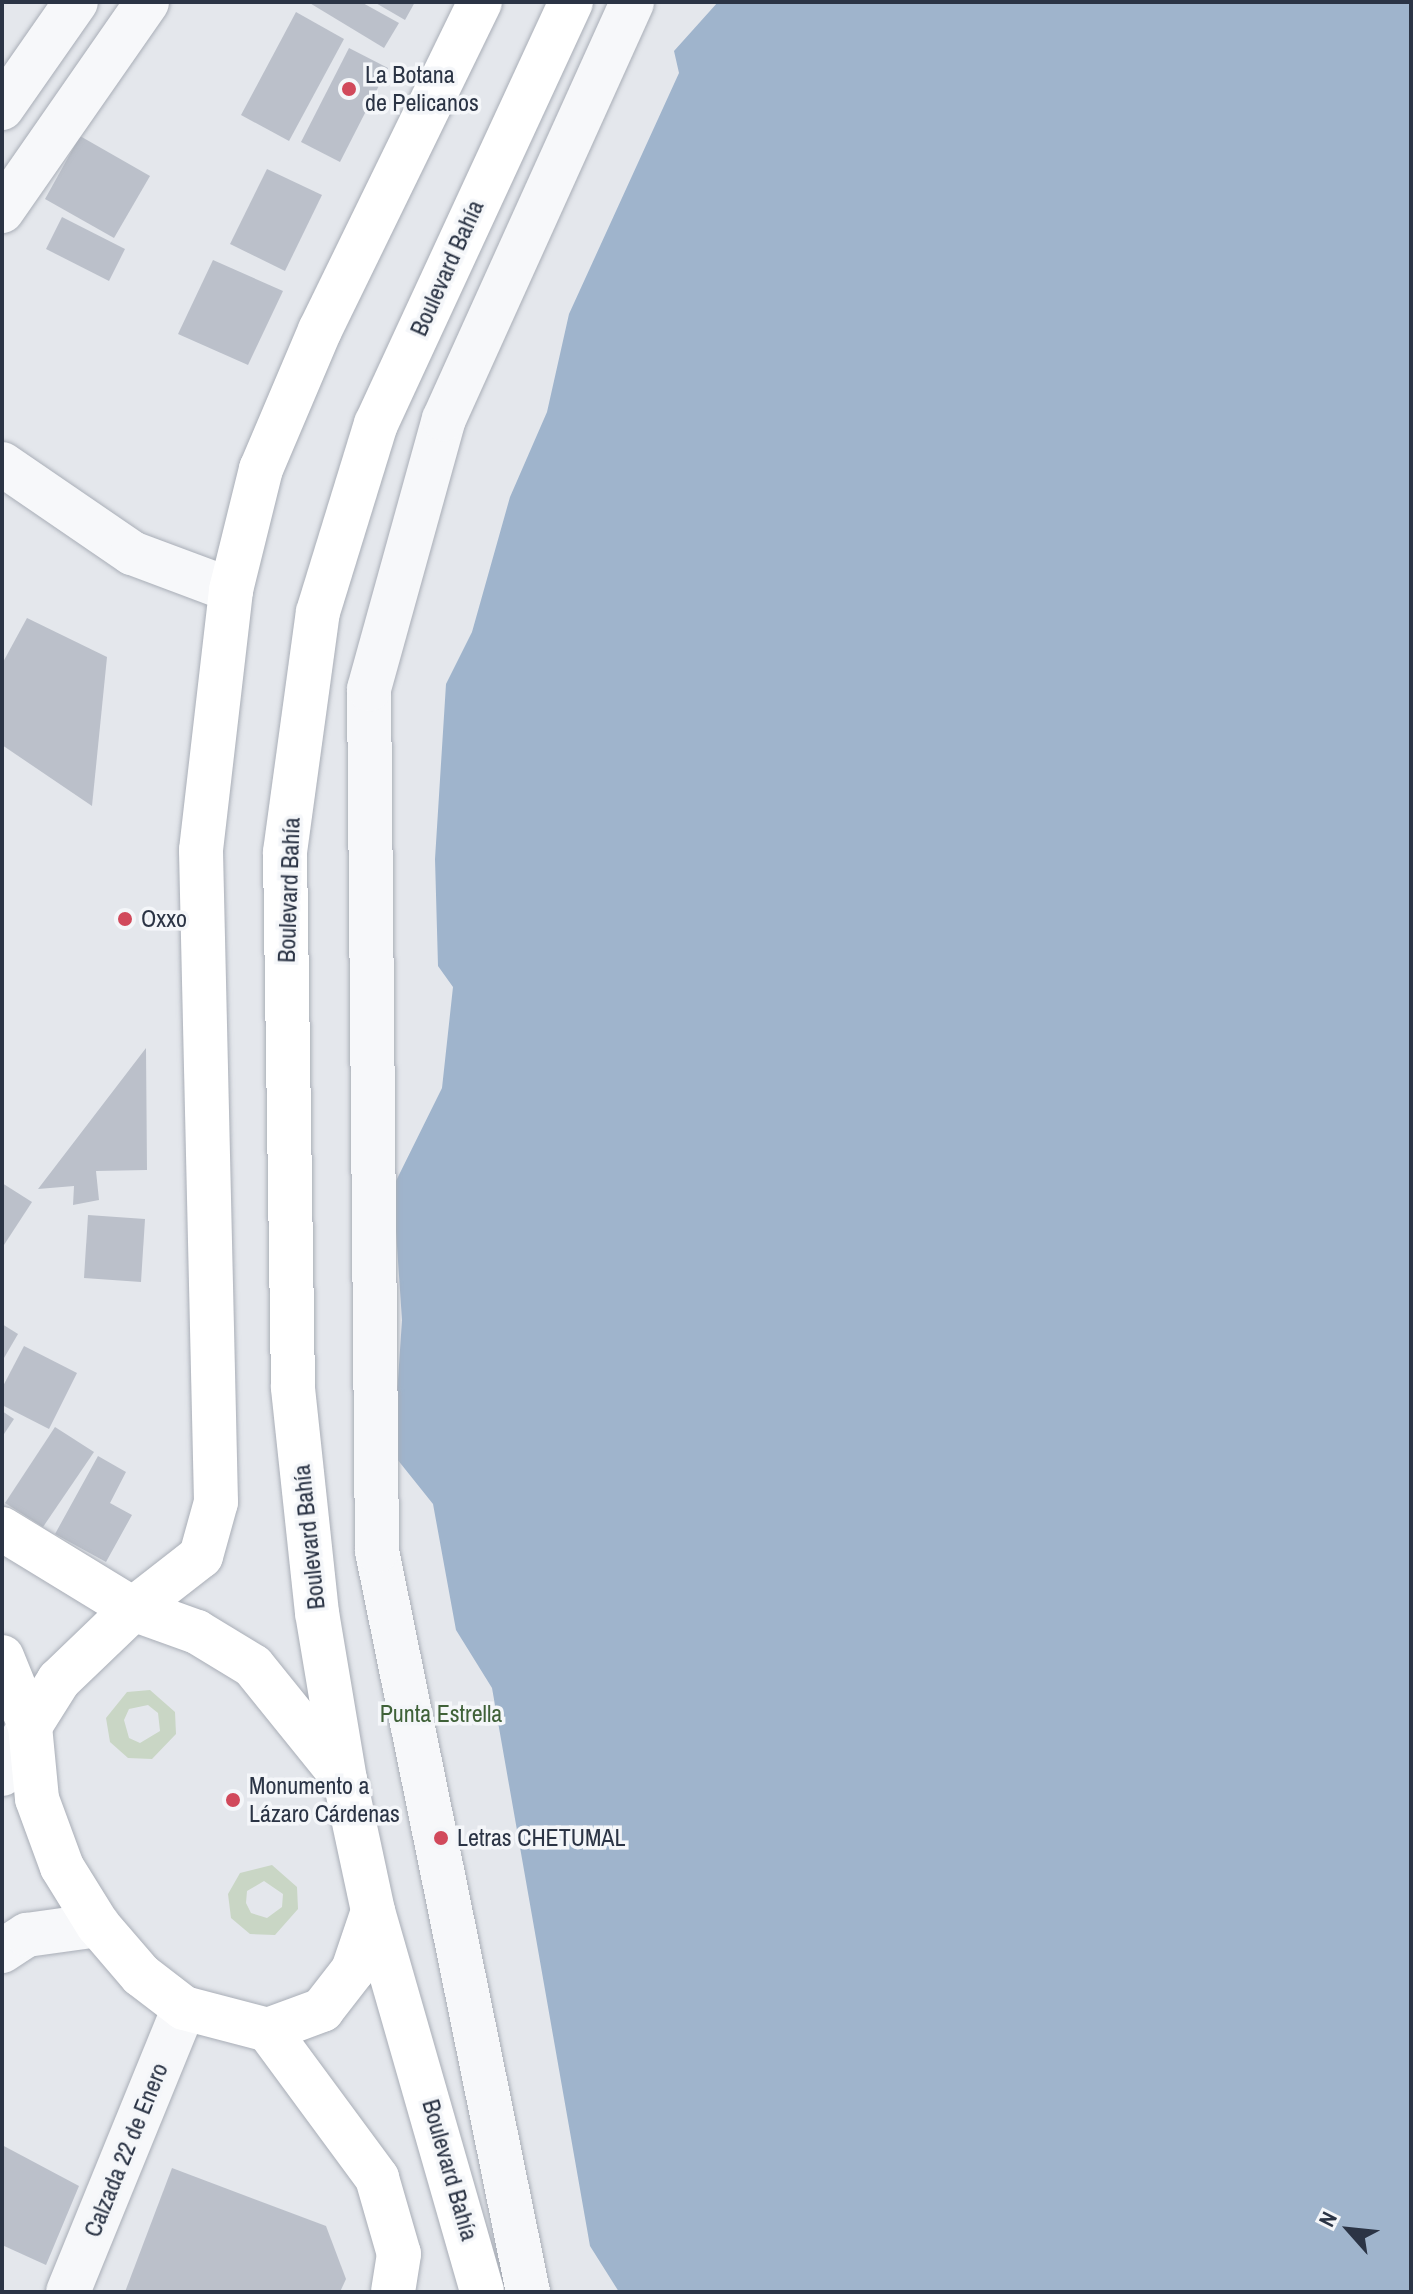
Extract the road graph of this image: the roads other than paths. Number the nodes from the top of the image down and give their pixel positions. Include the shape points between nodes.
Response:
1 (76, 2) edge
2 (86, 2) edge
3 (480, 2) edge
4 (571, 2) edge
5 (632, 2) edge
6 (138, 16) edge
7 (2, 108) edge
8 (2, 211) edge
9 (2, 464) edge
10 (231, 590) junction
11 (2, 1529) edge
12 (133, 1609) junction
13 (2, 1657) edge
14 (30, 1726) junction
15 (2, 1774) edge
16 (345, 1780) junction
17 (373, 1911) junction
18 (98, 1925) junction
19 (2, 1951) edge
20 (184, 2008) junction
21 (268, 2030) junction
22 (68, 2292) edge
23 (393, 2292) edge
24 (482, 2292) edge
25 (528, 2292) edge

1 - 7 street
2 - 6 street
3 - 10 main road via 320,330 267,455
4 - 16 main road, Boulevard Bahía via 376,424 318,612 285,852 293,1387 317,1613
5 - 25 street via 444,419 369,689 377,1551
6 - 8 street
9 - 10 street via 132,553
10 - 12 main road via 201,850 216,1502 201,1556
11 - 12 main road
12 - 14 main road via 59,1680
12 - 16 main road via 197,1632 253,1666
13 - 14 main road
14 - 15 street
14 - 18 main road via 37,1799 62,1867
16 - 17 main road, Boulevard Bahía
17 - 21 main road via 353,1970 322,2010
17 - 24 main road, Boulevard Bahía
18 - 19 street via 27,1935
18 - 20 main road via 141,1975
20 - 21 main road
20 - 22 street, Calzada 22 de Enero
21 - 23 main road via 377,2178 399,2254

